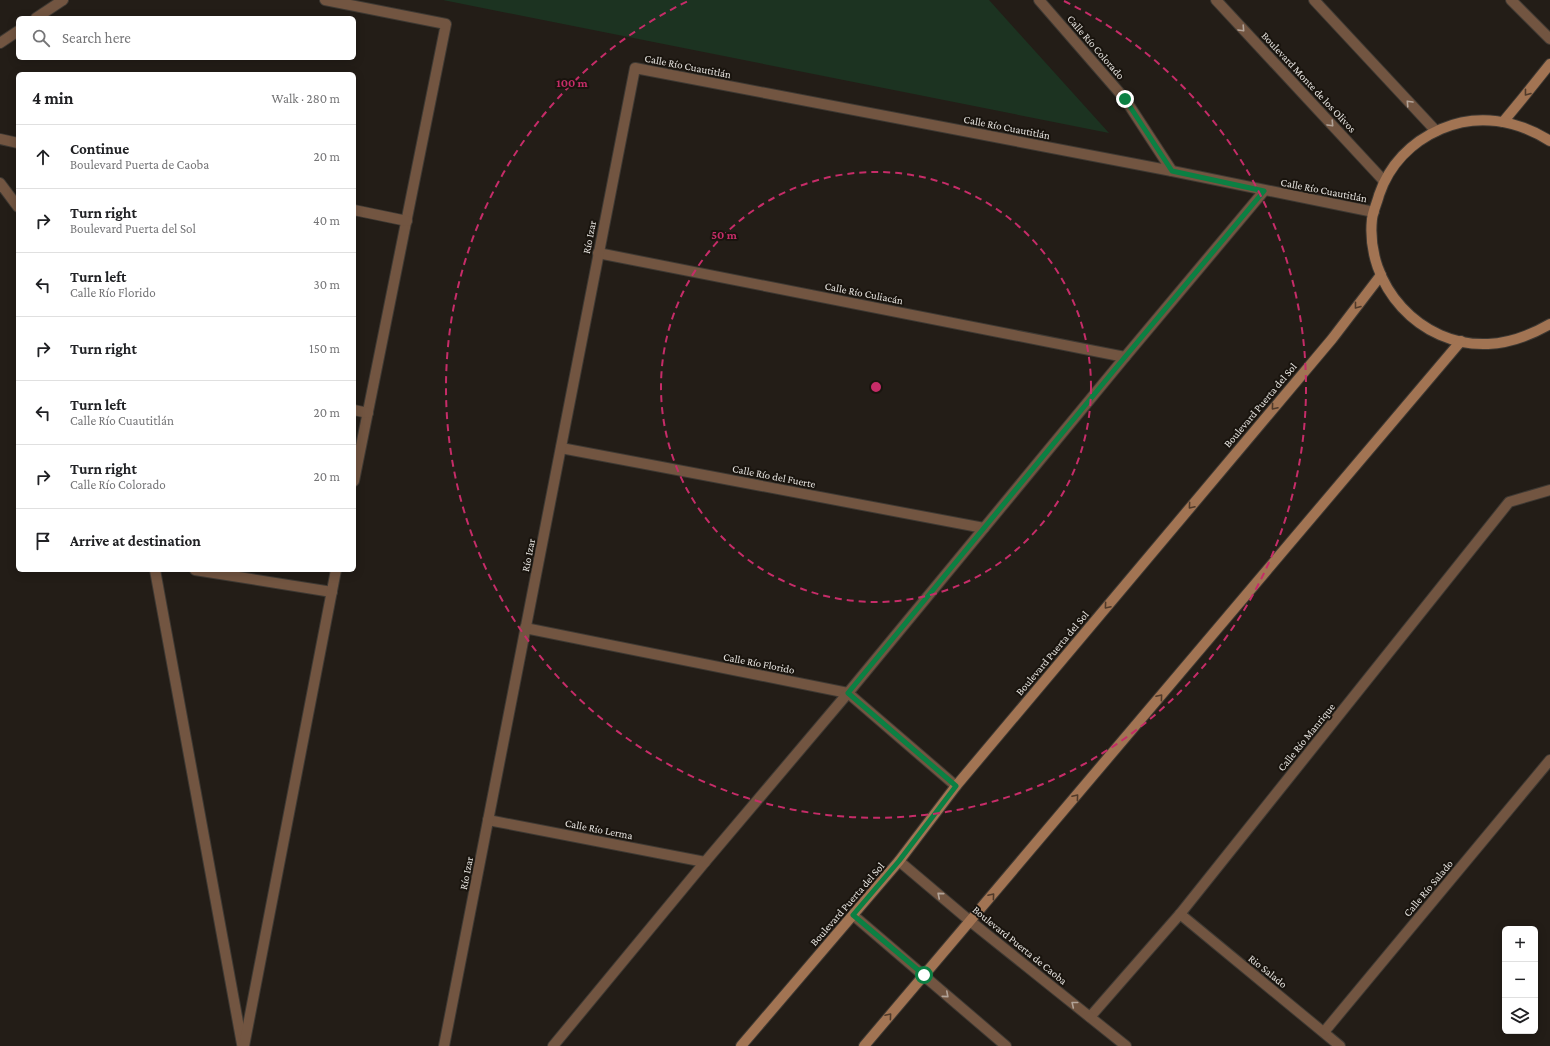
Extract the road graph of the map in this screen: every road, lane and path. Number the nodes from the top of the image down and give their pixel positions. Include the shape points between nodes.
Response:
1 (63, 0) edge
2 (325, 0) edge
3 (1039, 0) edge
4 (1216, 0) edge
5 (1314, 0) edge
6 (1511, 0) edge
7 (39, 16) edge
8 (16, 32) edge
9 (1550, 39) edge
10 (0, 43) edge
11 (1550, 64) edge
12 (635, 68) joint
13 (1503, 122) junction
14 (1436, 131) junction
15 (0, 139) edge
16 (1550, 141) edge
17 (16, 143) edge
18 (1172, 171) junction
19 (1384, 181) junction
20 (0, 183) edge
21 (1264, 191) junction
22 (16, 204) edge
23 (356, 210) edge
24 (1374, 212) junction
25 (407, 221) junction
26 (598, 253) junction
27 (1381, 275) junction
28 (1550, 324) edge
29 (1460, 341) junction
30 (1125, 357) junction
31 (356, 410) edge
32 (368, 413) junction
33 (561, 448) junction
34 (356, 471) edge
35 (1550, 490) edge
36 (984, 528) junction
37 (155, 572) edge
38 (208, 572) edge
39 (336, 572) edge
40 (332, 592) junction
41 (525, 628) junction
42 (848, 693) junction
43 (1550, 760) edge
44 (956, 786) junction
45 (488, 820) junction
46 (899, 861) junction
47 (705, 862) junction
48 (1180, 914) junction
49 (853, 915) junction
50 (970, 921) junction
51 (924, 975) junction
52 (1090, 1017) junction
53 (1324, 1032) junction
54 (243, 1046) edge
55 (444, 1046) edge
56 (553, 1046) edge
57 (741, 1046) edge
58 (864, 1046) edge
59 (1006, 1046) edge
60 (1126, 1046) edge
61 (1340, 1046) edge

1 - 7 street
2 - 25 street via 446,24
3 - 18 street, Calle Río Colorado via 1125,99
4 -> 19 street, Boulevard Monte de los Olivos
14 -> 5 street
6 - 9 street
8 - 10 street
11 -> 13 main road
12 - 18 street, Calle Río Cuautitlán
12 - 26 street, Río Izar
13 - 14 main road via 1471,121 1449,125
13 - 16 main road via 1535,132
14 - 19 main road via 1412,146 1396,162
15 - 17 street
18 - 21 street, Calle Río Cuautitlán
19 - 24 main road
20 - 22 street
21 - 24 street, Calle Río Cuautitlán
21 - 30 street
23 - 25 street
24 - 27 main road via 1372,239 1375,260
25 - 32 street
26 - 30 street, Calle Río Culiacán
26 - 33 street, Río Izar
27 - 29 main road via 1392,297 1406,312 1442,336
27 -> 44 main road, Boulevard Puerta del Sol via 1332,339
28 - 29 main road via 1532,334 1510,341 1488,344
50 -> 29 main road
30 - 36 street
31 - 32 street
32 - 34 street
33 - 36 street, Calle Río del Fuerte
33 - 41 street, Río Izar
35 - 48 street, Calle Río Manrique via 1509,502
36 - 42 street
37 - 54 street
38 - 40 street
39 - 40 street
40 - 54 street
41 - 42 street, Calle Río Florido
41 - 45 street, Río Izar
42 - 44 street, Calle Río Florido
42 - 47 street
43 - 53 street, Calle Río Salado
44 - 46 main road, Boulevard Puerta del Sol
45 - 47 street, Calle Río Lerma
45 - 55 street, Río Izar
46 - 49 main road, Boulevard Puerta del Sol
50 -> 46 street, Boulevard Puerta de Caoba
47 - 56 street
48 - 52 street, Calle Río Manrique
48 - 53 street, Rio Salado
49 - 51 street
49 - 57 main road, Boulevard Puerta del Sol
50 - 51 main road
52 -> 50 street, Boulevard Puerta de Caoba
58 -> 51 main road
51 -> 59 street
52 - 60 street, Boulevard Puerta de Caoba
53 - 61 street, Rio Salado

